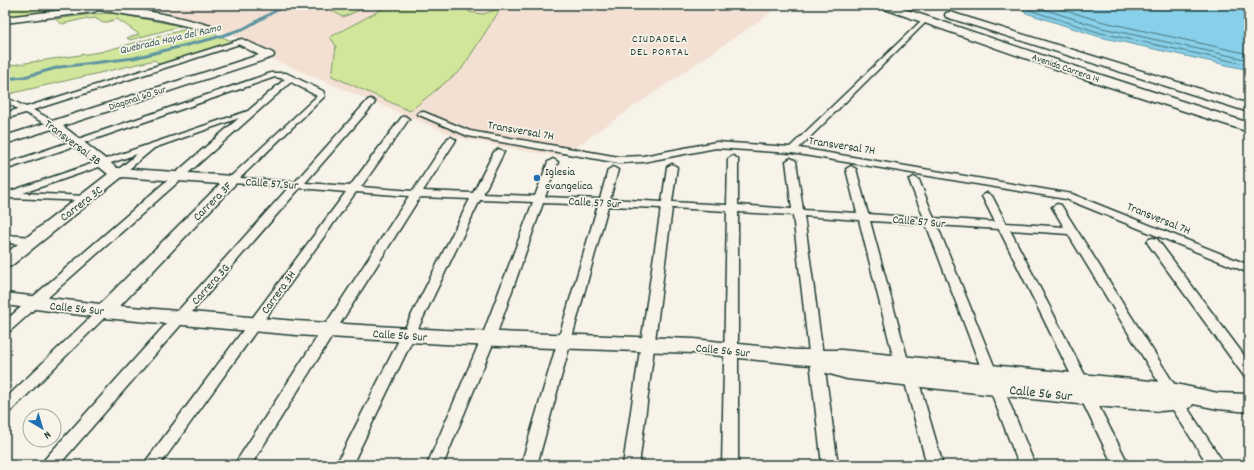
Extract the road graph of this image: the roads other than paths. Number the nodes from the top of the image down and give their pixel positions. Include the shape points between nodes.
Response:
1 (82, 5) edge
2 (125, 5) edge
3 (883, 5) edge
4 (105, 8) junction
5 (931, 11) junction
6 (5, 20) edge
7 (207, 28) dead end
8 (242, 42) joint
9 (284, 76) junction
10 (5, 99) edge
11 (371, 102) dead end
12 (1249, 108) edge
13 (26, 110) junction
14 (251, 112) junction
15 (421, 114) dead end
16 (5, 116) edge
17 (405, 119) dead end
18 (53, 124) junction
19 (1249, 128) edge
20 (5, 140) edge
21 (451, 140) dead end
22 (76, 143) junction
23 (157, 143) junction
24 (499, 152) dead end
25 (791, 156) junction
26 (733, 159) dead end
27 (553, 162) dead end
28 (101, 163) junction
29 (5, 167) edge
30 (672, 167) dead end
31 (851, 169) dead end
32 (613, 170) dead end
33 (119, 173) junction
34 (178, 176) junction
35 (232, 180) junction
36 (914, 180) dead end
37 (297, 185) junction
38 (353, 189) junction
39 (417, 194) junction
40 (6, 196) edge
41 (987, 196) dead end
42 (477, 197) junction
43 (86, 199) junction
44 (539, 200) junction
45 (603, 203) junction
46 (666, 205) junction
47 (1057, 207) dead end
48 (732, 208) junction
49 (798, 212) junction
50 (864, 216) junction
51 (930, 221) junction
52 (1004, 228) junction
53 (1071, 232) junction
54 (5, 239) edge
55 (34, 241) junction
56 (1153, 242) dead end
57 (5, 262) edge
58 (1249, 269) edge
59 (5, 299) edge
60 (34, 303) junction
61 (104, 311) junction
62 (180, 317) junction
63 (254, 324) junction
64 (5, 328) edge
65 (329, 330) junction
66 (409, 335) junction
67 (488, 339) junction
68 (564, 341) junction
69 (648, 344) junction
70 (732, 350) junction
71 (818, 361) junction
72 (906, 371) junction
73 (1249, 372) edge
74 (993, 380) junction
75 (1084, 390) junction
76 (1173, 396) junction
77 (1249, 403) edge
78 (5, 408) edge
79 (49, 465) edge
80 (151, 465) edge
81 (242, 465) edge
82 (344, 465) edge
83 (435, 465) edge
84 (529, 465) edge
85 (631, 465) edge
86 (730, 465) edge
87 (830, 465) edge
88 (935, 465) edge
89 (1027, 465) edge
90 (1122, 465) edge
91 (1217, 465) edge

1 - 4 street
2 - 4 street
3 - 5 main road, Avenida Carrera 14
4 - 6 street
4 - 7 street via 130,10
5 - 12 main road, Avenida Carrera 14
5 - 19 main road, Avenida Carrera 14 via 1081,73
5 - 25 street
8 - 13 street
8 - 18 street, Diagonal 60 Sur via 269,55
9 - 14 street
9 - 22 street
9 - 35 street, Carrera 3F via 320,93 321,96
10 - 13 street, Transversal 3B
11 - 37 street, Carrera 3G
13 - 16 street
13 - 18 street, Transversal 3B
14 - 23 street
14 - 34 street
15 - 25 street, Transversal 7H via 468,133 619,160 643,159 716,145
17 - 38 street, Carrera 3H
18 - 20 street, Diagonal 60 Sur
18 - 22 street, Transversal 3B
21 - 39 street
22 - 28 street, Transversal 3B
22 - 29 street
23 - 28 street
23 - 33 street, Carrera 3C
24 - 42 street
25 - 49 street
25 - 58 street, Transversal 7H via 1068,196
26 - 48 street
27 - 44 street
28 - 33 street, Transversal 3B
28 - 40 street
30 - 46 street
31 - 50 street
32 - 45 street
33 - 34 street, Calle 57 Sur
33 - 43 street, Carrera 3C
34 - 35 street, Calle 57 Sur
34 - 60 street
35 - 37 street, Calle 57 Sur
35 - 61 street, Carrera 3F
36 - 51 street
37 - 38 street, Calle 57 Sur
37 - 62 street, Carrera 3G
38 - 39 street, Calle 57 Sur
38 - 63 street, Carrera 3H
39 - 42 street, Calle 57 Sur
39 - 65 street
40 - 43 street
41 - 52 street
42 - 44 street, Calle 57 Sur
42 - 66 street
43 - 55 street, Carrera 3C
44 - 45 street, Calle 57 Sur
44 - 67 street
45 - 46 street, Calle 57 Sur
45 - 68 street
46 - 48 street, Calle 57 Sur
46 - 69 street
47 - 53 street
48 - 49 street, Calle 57 Sur
48 - 70 street
49 - 50 street, Calle 57 Sur
49 - 71 street
50 - 51 street, Calle 57 Sur
50 - 72 street
51 - 52 street, Calle 57 Sur
51 - 74 street
52 - 53 street, Calle 57 Sur
52 - 75 street
53 - 76 street
54 - 55 street
55 - 57 street, Carrera 3C
56 - 73 street
59 - 60 street, Calle 56 Sur
60 - 61 street, Calle 56 Sur
60 - 64 street
61 - 62 street, Calle 56 Sur
61 - 78 street
62 - 63 street, Calle 56 Sur
62 - 79 street, Carrera 3G
63 - 65 street, Calle 56 Sur
63 - 80 street, Carrera 3H
65 - 66 street, Calle 56 Sur
65 - 81 street
66 - 67 street, Calle 56 Sur
66 - 82 street
67 - 68 street, Calle 56 Sur
67 - 83 street
68 - 69 street, Calle 56 Sur
68 - 84 street
69 - 70 street, Calle 56 Sur
69 - 85 street
70 - 71 street, Calle 56 Sur
70 - 86 street
71 - 72 street, Calle 56 Sur via 847,371
71 - 87 street
72 - 74 street, Calle 56 Sur
72 - 88 street
74 - 75 street, Calle 56 Sur
74 - 89 street
75 - 76 street, Calle 56 Sur via 1160,402
75 - 90 street
76 - 77 street, Calle 56 Sur
76 - 91 street

